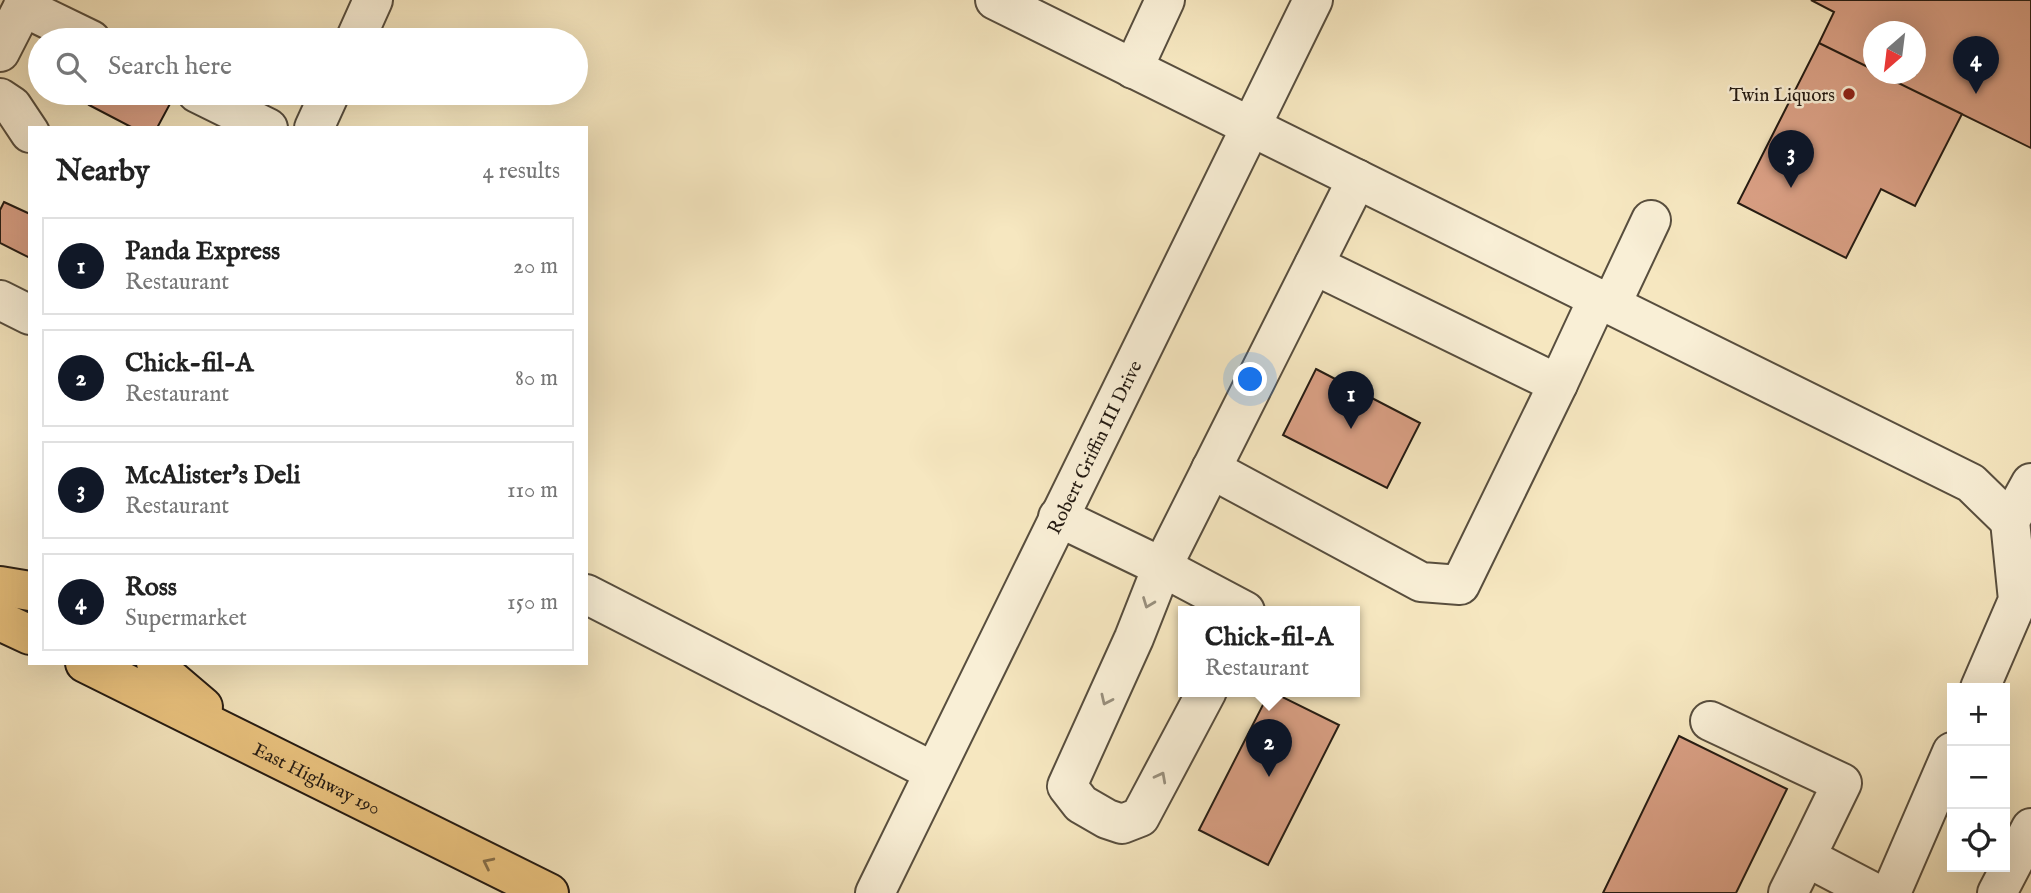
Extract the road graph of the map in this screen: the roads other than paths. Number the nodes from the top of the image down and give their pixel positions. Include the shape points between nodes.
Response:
1 (373, 0) edge
2 (995, 0) edge
3 (1164, 0) edge
4 (1313, 0) edge
5 (24, 3) edge
6 (69, 28) edge
7 (360, 28) edge
8 (0, 52) edge
9 (1133, 69) junction
10 (0, 98) edge
11 (221, 105) edge
12 (325, 105) edge
13 (264, 126) edge
14 (315, 126) edge
15 (1251, 127) junction
16 (28, 130) edge
17 (1357, 179) junction
18 (1651, 220) dead end
19 (1314, 265) junction
20 (0, 300) edge
21 (1604, 302) junction
22 (28, 314) edge
23 (1558, 384) junction
24 (1211, 469) junction
25 (2031, 484) edge
26 (1058, 517) junction
27 (2010, 521) junction
28 (1162, 567) junction
29 (0, 586) edge
30 (28, 591) edge
31 (588, 595) edge
32 (1236, 606) edge
33 (0, 621) edge
34 (28, 634) edge
35 (89, 665) edge
36 (158, 665) edge
37 (1982, 683) edge
38 (1204, 697) edge
39 (1710, 721) dead end
40 (245, 743) junction
41 (1947, 764) edge
42 (934, 772) junction
43 (2031, 828) edge
44 (1806, 857) junction
45 (549, 893) edge
46 (875, 893) edge
47 (1788, 893) edge
48 (1875, 893) edge
49 (1892, 893) edge
50 (1997, 893) edge

1 - 7 street
2 - 9 street
3 - 9 street
4 - 15 street, Robert Griffin III Drive
5 - 6 street
5 - 8 street
9 - 15 street
10 - 16 street via 12,106
11 - 13 street
12 - 14 street
15 - 17 street
15 - 26 street, Robert Griffin III Drive
17 - 19 street
17 - 21 street
18 - 21 street
19 - 23 street
19 - 24 street
20 - 22 street
21 - 23 street
21 - 27 street via 1971,483
23 - 24 street via 1460,585 1422,582
24 - 28 street
25 - 27 street
26 - 28 street
26 - 42 street, Robert Griffin III Drive
27 - 37 street via 2018,600
28 - 32 street
28 -> 38 street via 1067,786 1081,804 1107,819 1122,824 1140,817
29 - 30 highway
31 - 42 street
33 - 34 highway
35 - 40 highway, East Highway 190
36 - 40 highway
39 - 44 street via 1842,783
45 -> 40 highway, East Highway 190
41 - 49 street
42 - 46 street, Robert Griffin III Drive
43 - 50 street
44 - 47 street
44 - 48 street

